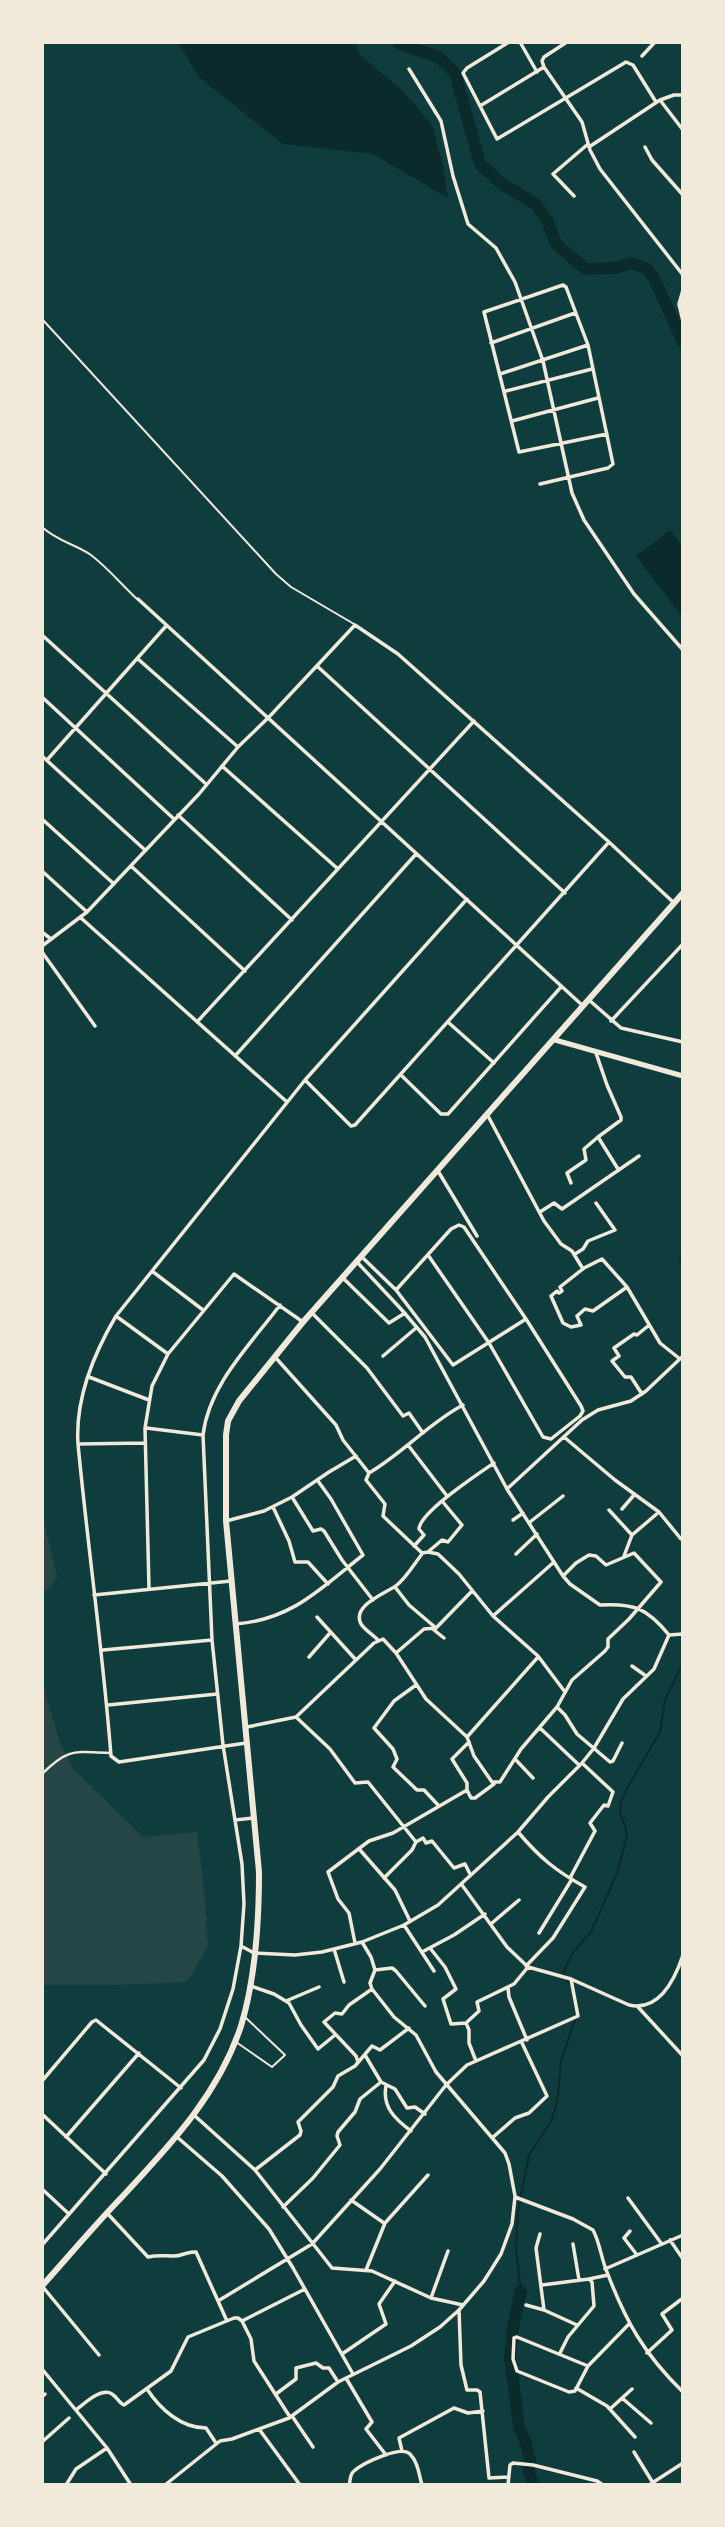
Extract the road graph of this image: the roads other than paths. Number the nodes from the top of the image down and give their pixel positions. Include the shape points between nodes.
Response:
1 (509, 42) edge
2 (520, 42) edge
3 (567, 42) edge
4 (656, 42) edge
5 (642, 56) dead end
6 (544, 67) junction
7 (409, 69) dead end
8 (537, 72) junction
9 (683, 95) edge
10 (566, 97) junction
11 (658, 101) junction
12 (480, 106) junction
13 (683, 130) edge
14 (588, 145) junction
15 (645, 147) dead end
16 (683, 195) edge
17 (574, 196) dead end
18 (683, 275) edge
19 (683, 290) edge
20 (520, 299) junction
21 (576, 313) junction
22 (42, 319) edge
23 (683, 321) edge
24 (531, 330) junction
25 (491, 343) junction
26 (588, 345) junction
27 (542, 361) junction
28 (592, 369) junction
29 (500, 373) junction
30 (548, 380) junction
31 (505, 391) junction
32 (598, 398) junction
33 (554, 411) junction
34 (512, 421) junction
35 (607, 433) junction
36 (561, 444) junction
37 (568, 477) junction
38 (540, 484) dead end
39 (42, 527) edge
40 (138, 599) joint
41 (355, 625) junction
42 (166, 626) junction
43 (42, 635) edge
44 (683, 650) edge
45 (138, 659) junction
46 (317, 666) junction
47 (107, 694) junction
48 (42, 697) edge
49 (269, 717) junction
50 (474, 721) junction
51 (76, 729) junction
52 (238, 747) junction
53 (42, 756) edge
54 (47, 760) junction
55 (222, 765) junction
56 (429, 768) junction
57 (206, 784) junction
58 (178, 815) junction
59 (42, 819) edge
60 (174, 819) junction
61 (382, 821) junction
62 (609, 842) junction
63 (145, 850) junction
64 (417, 853) junction
65 (131, 865) junction
66 (338, 869) junction
67 (42, 871) edge
68 (114, 884) junction
69 (565, 893) junction
70 (683, 893) edge
71 (467, 899) junction
72 (674, 903) junction
73 (88, 912) junction
74 (81, 918) junction
75 (292, 920) junction
76 (42, 932) edge
77 (51, 939) junction
78 (683, 944) edge
79 (518, 945) junction
80 (42, 946) edge
81 (42, 952) edge
82 (245, 971) junction
83 (561, 986) junction
84 (589, 1000) junction
85 (584, 1007) junction
86 (611, 1021) junction
87 (197, 1022) junction
88 (448, 1023) junction
89 (95, 1026) dead end
90 (558, 1041) junction
91 (683, 1042) edge
92 (596, 1053) junction
93 (235, 1056) junction
94 (494, 1063) junction
95 (401, 1075) junction
96 (683, 1076) edge
97 (305, 1080) junction
98 (287, 1102) junction
99 (488, 1115) junction
100 (598, 1138) junction
101 (639, 1156) dead end
102 (618, 1169) junction
103 (439, 1171) junction
104 (571, 1183) dead end
105 (596, 1203) dead end
106 (540, 1212) junction
107 (477, 1236) dead end
108 (574, 1254) junction
109 (428, 1255) junction
110 (359, 1259) junction
111 (583, 1269) junction
112 (152, 1271) junction
113 (343, 1278) junction
114 (627, 1287) junction
115 (396, 1290) junction
116 (280, 1305) junction
117 (203, 1310) junction
118 (312, 1313) junction
119 (405, 1313) junction
120 (116, 1316) junction
121 (526, 1319) junction
122 (303, 1322) junction
123 (649, 1325) junction
124 (417, 1327) junction
125 (489, 1343) junction
126 (169, 1354) junction
127 (383, 1356) dead end
128 (275, 1357) junction
129 (682, 1357) edge
130 (88, 1377) junction
131 (642, 1394) junction
132 (149, 1400) junction
133 (463, 1405) junction
134 (145, 1428) junction
135 (423, 1433) junction
136 (203, 1435) junction
137 (564, 1437) junction
138 (78, 1444) junction
139 (145, 1444) junction
140 (408, 1445) junction
141 (356, 1456) junction
142 (494, 1463) junction
143 (369, 1473) junction
144 (318, 1481) junction
145 (507, 1489) junction
146 (634, 1495) junction
147 (563, 1496) dead end
148 (292, 1497) junction
149 (447, 1497) junction
150 (442, 1501) junction
151 (273, 1506) junction
152 (622, 1509) dead end
153 (609, 1510) dead end
154 (523, 1513) junction
155 (659, 1513) junction
156 (513, 1520) dead end
157 (226, 1521) junction
158 (530, 1522) junction
159 (537, 1534) junction
160 (632, 1535) junction
161 (681, 1539) dead end
162 (414, 1546) junction
163 (428, 1552) junction
164 (422, 1553) junction
165 (516, 1554) dead end
166 (624, 1556) junction
167 (554, 1562) junction
168 (348, 1568) junction
169 (563, 1576) junction
170 (231, 1581) junction
171 (208, 1582) junction
172 (328, 1584) junction
173 (395, 1587) junction
174 (149, 1588) junction
175 (472, 1591) junction
176 (94, 1595) junction
177 (373, 1600) junction
178 (637, 1609) junction
179 (493, 1616) junction
180 (317, 1617) dead end
181 (234, 1625) junction
182 (435, 1629) junction
183 (330, 1633) junction
184 (683, 1633) edge
185 (670, 1635) junction
186 (444, 1638) dead end
187 (212, 1640) junction
188 (378, 1640) junction
189 (103, 1650) junction
190 (396, 1653) junction
191 (309, 1657) dead end
192 (538, 1657) junction
193 (356, 1660) junction
194 (632, 1666) dead end
195 (646, 1676) junction
196 (416, 1685) junction
197 (565, 1692) junction
198 (218, 1694) junction
199 (108, 1705) junction
200 (556, 1707) junction
201 (296, 1717) junction
202 (245, 1727) junction
203 (540, 1728) junction
204 (468, 1739) junction
205 (246, 1743) junction
206 (622, 1743) dead end
207 (223, 1745) junction
208 (594, 1748) junction
209 (111, 1753) junction
210 (515, 1759) junction
211 (580, 1764) junction
212 (42, 1774) edge
213 (533, 1778) dead end
214 (495, 1784) junction
215 (467, 1790) junction
216 (438, 1805) junction
217 (256, 1818) junction
218 (235, 1820) junction
219 (404, 1827) junction
220 (518, 1832) junction
221 (416, 1842) junction
222 (360, 1850) junction
223 (470, 1874) junction
224 (384, 1878) junction
225 (571, 1878) junction
226 (462, 1885) junction
227 (519, 1900) dead end
228 (485, 1914) junction
229 (410, 1921) junction
230 (492, 1923) junction
231 (404, 1925) junction
232 (539, 1933) dead end
233 (362, 1941) junction
234 (355, 1944) junction
235 (241, 1946) junction
236 (430, 1948) junction
237 (334, 1950) junction
238 (422, 1952) junction
239 (254, 1953) junction
240 (683, 1955) edge
241 (527, 1967) junction
242 (375, 1970) junction
243 (434, 1971) dead end
244 (678, 1971) junction
245 (683, 1977) edge
246 (570, 1979) junction
247 (344, 1982) dead end
248 (251, 1986) junction
249 (319, 1987) dead end
250 (508, 1988) junction
251 (372, 1989) junction
252 (286, 2001) junction
253 (425, 2006) dead end
254 (638, 2007) junction
255 (244, 2016) junction
256 (466, 2023) junction
257 (409, 2028) junction
258 (335, 2035) junction
259 (527, 2040) junction
260 (235, 2042) junction
261 (522, 2043) junction
262 (139, 2053) junction
263 (365, 2055) junction
264 (683, 2056) edge
265 (476, 2061) junction
266 (358, 2062) junction
267 (42, 2081) edge
268 (382, 2082) junction
269 (446, 2085) junction
270 (386, 2086) junction
271 (181, 2088) junction
272 (42, 2114) edge
273 (425, 2114) junction
274 (194, 2116) junction
275 (411, 2132) junction
276 (66, 2137) junction
277 (177, 2137) junction
278 (492, 2138) junction
279 (255, 2170) junction
280 (106, 2174) junction
281 (428, 2175) dead end
282 (42, 2189) edge
283 (517, 2197) junction
284 (628, 2197) dead end
285 (351, 2200) junction
286 (284, 2207) junction
287 (107, 2213) junction
288 (70, 2214) junction
289 (384, 2223) junction
290 (630, 2231) dead end
291 (540, 2234) dead end
292 (683, 2235) edge
293 (670, 2239) junction
294 (661, 2243) junction
295 (312, 2244) junction
296 (573, 2244) dead end
297 (42, 2245) edge
298 (448, 2251) dead end
299 (637, 2255) junction
300 (683, 2259) edge
301 (288, 2260) junction
302 (605, 2269) junction
303 (366, 2270) junction
304 (608, 2275) junction
305 (589, 2279) junction
306 (579, 2280) junction
307 (395, 2281) junction
308 (542, 2285) junction
309 (42, 2286) edge
310 (305, 2289) junction
311 (431, 2298) junction
312 (683, 2298) edge
313 (218, 2301) junction
314 (463, 2305) junction
315 (526, 2305) dead end
316 (459, 2310) junction
317 (544, 2310) junction
318 (227, 2321) junction
319 (242, 2322) junction
320 (629, 2324) junction
321 (577, 2325) junction
322 (560, 2353) junction
323 (647, 2353) junction
324 (342, 2354) junction
325 (99, 2355) dead end
326 (588, 2366) junction
327 (42, 2370) edge
328 (353, 2374) junction
329 (346, 2378) junction
330 (338, 2382) junction
331 (147, 2389) junction
332 (632, 2389) dead end
333 (575, 2390) junction
334 (683, 2392) edge
335 (276, 2394) junction
336 (622, 2398) junction
337 (610, 2409) junction
338 (76, 2410) junction
339 (483, 2411) junction
340 (291, 2417) junction
341 (69, 2418) dead end
342 (651, 2423) dead end
343 (259, 2429) junction
344 (635, 2437) dead end
345 (42, 2442) edge
346 (216, 2444) junction
347 (313, 2447) dead end
348 (107, 2448) junction
349 (402, 2451) junction
350 (634, 2452) dead end
351 (386, 2455) junction
352 (683, 2463) edge
353 (508, 2477) junction
354 (297, 2484) edge
355 (652, 2484) edge
356 (66, 2485) edge
357 (131, 2485) edge
358 (165, 2485) edge
359 (349, 2485) edge
360 (422, 2485) edge
361 (508, 2485) edge
362 (603, 2485) edge

1 - 12 street via 464,71
2 - 8 street
3 - 6 street via 544,57
4 - 5 street
6 - 8 street
6 - 10 street
7 - 20 street via 440,121 468,224 496,248
8 - 12 street
9 - 11 street
10 - 11 street via 629,62
10 - 12 street via 499,139
10 - 14 street via 582,122
11 - 13 street
11 - 14 street
14 - 17 street via 553,174
14 - 18 street via 600,169
15 - 16 street
19 - 23 street via 679,304
20 - 21 street via 563,285
20 - 24 street
20 - 25 street via 484,313
21 - 24 street
21 - 26 street
22 - 41 lane via 276,574
24 - 25 street
24 - 27 street
25 - 29 street
26 - 27 street
26 - 28 street
27 - 29 street
27 - 30 street
28 - 30 street
28 - 32 street
29 - 31 street
30 - 31 street
30 - 33 street
31 - 34 street
32 - 33 street
32 - 35 street
33 - 34 street
33 - 36 street
34 - 36 street via 521,453
35 - 36 street
35 - 37 street via 614,460 611,466
36 - 37 street
37 - 38 street
37 - 44 street via 589,528 634,594
39 - 40 lane via 93,557
40 - 42 street
41 - 46 street
41 - 50 street via 398,653
42 - 45 street
42 - 49 street
43 - 47 street
45 - 47 street
45 - 52 street
46 - 49 street
46 - 56 street
47 - 51 street
47 - 57 street
48 - 51 street
49 - 52 street
49 - 61 street
50 - 56 street
50 - 62 street
51 - 54 street
51 - 60 street
52 - 55 street
53 - 54 street
54 - 63 street
55 - 57 street
55 - 66 street
56 - 61 street
56 - 69 street
57 - 58 street
58 - 60 street
58 - 75 street
59 - 68 street
60 - 63 street
61 - 64 street
61 - 66 street
62 - 69 street
62 - 72 street
63 - 65 street
64 - 71 street
64 - 93 street
65 - 68 street
65 - 82 street
66 - 75 street
67 - 73 street
68 - 73 street
69 - 79 street
70 - 72 main road
71 - 79 street
71 - 97 street
72 - 84 main road
73 - 74 street
74 - 77 street
74 - 87 street
75 - 82 street
76 - 77 street
77 - 80 street
78 - 86 street
79 - 83 street
79 - 88 street
81 - 89 street
82 - 87 street
83 - 85 street
83 - 94 street
84 - 85 main road
84 - 86 street
85 - 90 main road
86 - 91 street via 621,1028
87 - 93 street
88 - 94 street
88 - 95 street
90 - 92 main road
90 - 99 main road
92 - 96 main road
92 - 100 street via 621,1117
93 - 98 street
94 - 95 street via 446,1114
95 - 97 street via 351,1126
97 - 98 street
98 - 112 street
99 - 103 main road
99 - 106 street
100 - 102 street
100 - 104 street via 584,1149 586,1160 567,1173
101 - 102 street
102 - 106 street via 562,1209 554,1203
103 - 107 street
103 - 110 main road
105 - 108 street via 615,1230 588,1241
106 - 108 street via 561,1244
108 - 111 street
109 - 115 street
109 - 121 street via 455,1226 464,1227
109 - 125 street
110 - 113 main road
110 - 115 street
110 - 119 street
111 - 114 street via 602,1259
111 - 114 street via 551,1296 568,1326 581,1325 579,1313 593,1311
112 - 117 street
112 - 120 street
113 - 118 main road
113 - 119 street via 389,1323
114 - 123 street
115 - 125 street via 452,1364
116 - 117 street via 235,1274
116 - 122 street
116 - 136 street via 215,1393
117 - 126 street
118 - 122 main road
118 - 135 street via 367,1368 402,1416 410,1413
119 - 124 street
120 - 126 street
120 - 130 street
121 - 125 street
121 - 125 street via 583,1412 551,1439 543,1437
122 - 128 main road
123 - 129 street via 660,1343
123 - 131 street via 614,1348 619,1356 612,1361
124 - 127 street
124 - 133 street
126 - 132 street
128 - 141 street via 336,1425
128 - 157 main road via 228,1421
129 - 131 street
130 - 132 street
130 - 138 street via 78,1413
131 - 137 street via 598,1410
132 - 134 street
133 - 135 street
133 - 142 street
134 - 136 street
134 - 139 street
135 - 140 street
136 - 171 street
137 - 145 street
137 - 146 street
138 - 139 street
138 - 176 street
139 - 174 street
140 - 143 street
140 - 149 street
141 - 143 street
141 - 144 street
142 - 145 street
142 - 149 street
143 - 162 street via 366,1480 385,1504 383,1516
144 - 148 street
144 - 168 street via 363,1552
145 - 154 street
146 - 152 street
146 - 155 street
147 - 158 street
148 - 151 street
148 - 168 street via 313,1531 324,1531
149 - 150 street
150 - 162 street via 419,1524 424,1535
150 - 163 street via 462,1525 448,1542 442,1540
151 - 157 street
151 - 172 street via 295,1562 309,1562
153 - 160 street
154 - 156 street
154 - 158 street
155 - 160 street
155 - 161 street
157 - 170 main road
158 - 159 street
159 - 165 street
159 - 167 street
160 - 166 street
162 - 164 street
163 - 164 street
163 - 175 street via 438,1554
164 - 173 street
166 - 169 street via 606,1565 589,1555
166 - 178 street via 635,1553 661,1581
167 - 169 street
167 - 179 street
168 - 172 street
168 - 177 street
169 - 178 street via 600,1605 619,1602
170 - 171 street
170 - 181 main road
171 - 174 street
171 - 187 street
172 - 181 street via 278,1616
173 - 177 street
173 - 182 street
174 - 176 street
175 - 179 street
175 - 182 street
176 - 189 street
177 - 188 street via 360,1620
178 - 185 street
178 - 197 street
179 - 192 street
180 - 183 street
181 - 202 main road
182 - 186 street
182 - 190 street via 424,1629
183 - 191 street
183 - 193 street
184 - 185 street
185 - 195 street
187 - 189 street
187 - 198 street
188 - 190 street via 386,1641
188 - 193 street
189 - 199 street
190 - 196 street
192 - 197 street
192 - 204 street
193 - 201 street
194 - 195 street
195 - 208 street via 623,1699
196 - 204 street
196 - 216 street via 394,1701 374,1728 395,1754 393,1767
197 - 200 street
198 - 199 street
198 - 207 street
199 - 209 street
200 - 203 street
200 - 208 street via 576,1734
201 - 202 street
201 - 219 street via 330,1749 355,1783 368,1782
202 - 205 main road
203 - 210 street
203 - 211 street
204 - 214 street via 474,1756
204 - 215 street via 452,1759
205 - 207 street
205 - 217 main road
206 - 208 street via 612,1762
207 - 209 street via 130,1760 114,1760
207 - 218 street
208 - 211 street
209 - 212 street via 71,1752
210 - 213 street
210 - 214 street via 503,1780
211 - 220 street
211 - 225 street via 613,1790 608,1806 590,1823 595,1831
214 - 215 street via 475,1798
215 - 216 street
216 - 219 street
217 - 218 street
217 - 239 main road via 259,1891
218 - 235 street via 242,1864
219 - 221 street
219 - 222 street via 376,1837
220 - 223 street
220 - 225 street via 541,1859
221 - 223 street via 423,1838 426,1843 432,1841 454,1868 465,1864
221 - 224 street
222 - 224 street
222 - 234 street via 328,1874 349,1913
223 - 226 street
224 - 229 street
225 - 232 street
225 - 241 street via 585,1887 554,1938
226 - 228 street
226 - 229 street
227 - 230 street
228 - 230 street
228 - 236 street
229 - 231 street
230 - 241 street
231 - 233 street
231 - 238 street
233 - 234 street
233 - 242 street
234 - 237 street
235 - 239 street
235 - 271 street via 217,2036
236 - 238 street
236 - 256 street via 456,1989 443,1999 451,2024
237 - 239 street via 309,1955
237 - 247 street
238 - 243 street
239 - 248 main road
240 - 244 street
241 - 246 street
241 - 250 street
242 - 251 street
242 - 253 street via 392,1968
244 - 245 street
244 - 254 street via 654,2002
246 - 254 street
246 - 259 street via 578,2016
248 - 252 street
248 - 255 main road
249 - 252 street
250 - 256 street via 477,2002 479,2011
250 - 259 street
251 - 257 street
251 - 258 street via 342,2014 325,2020
252 - 258 street via 317,2048
254 - 264 street
255 - 260 main road
255 - 260 lane via 285,2054 272,2067
256 - 265 street
257 - 263 street via 379,2050 372,2046
257 - 269 street
258 - 266 street
259 - 261 street
260 - 274 main road
261 - 265 street
261 - 278 street via 547,2096
262 - 267 street via 96,2020
262 - 271 street
262 - 276 street
263 - 266 street
263 - 268 street
265 - 269 street
266 - 279 street via 338,2076 298,2122 300,2135
268 - 270 street
268 - 286 street via 360,2099 338,2132 340,2144
269 - 273 street
269 - 278 street
270 - 273 street via 395,2089 407,2108
270 - 275 street via 387,2105
271 - 280 street
272 - 276 street
273 - 275 street
274 - 277 main road
274 - 279 street
275 - 285 street
276 - 280 street
277 - 287 main road
277 - 301 street via 230,2185 269,2229
278 - 283 street via 508,2160
279 - 286 street
280 - 288 street
281 - 289 street
282 - 288 street
283 - 302 street via 593,2230
283 - 314 street via 505,2247
284 - 294 street
285 - 289 street
285 - 295 street
286 - 295 street
287 - 309 main road
287 - 313 street via 148,2257 197,2253
288 - 297 street
289 - 303 street
290 - 299 street via 624,2238
291 - 308 street via 536,2248
292 - 293 street
293 - 294 street
293 - 300 street
294 - 299 street
295 - 301 street
295 - 303 street via 332,2268
296 - 306 street
298 - 311 street
299 - 302 street
301 - 310 street
301 - 313 street
302 - 304 street
303 - 307 street
304 - 305 street
304 - 320 street
305 - 306 street
305 - 321 street via 594,2305
306 - 308 street
307 - 311 street
307 - 324 street via 379,2304 386,2324
308 - 317 street
309 - 325 street
310 - 319 street
310 - 324 street
311 - 314 street
312 - 323 street via 662,2314 673,2330
313 - 318 street
314 - 316 street
315 - 317 street
316 - 328 street via 426,2337
316 - 339 street via 462,2373 467,2390 479,2391
317 - 321 street
318 - 319 street via 236,2317
318 - 331 street via 187,2337 171,2371
319 - 335 street via 251,2339 254,2361
320 - 323 street
320 - 326 street
321 - 322 street
322 - 326 street
322 - 333 street via 514,2338 513,2359 519,2372
323 - 334 street
324 - 328 street
326 - 333 street
327 - 338 street
328 - 329 street
329 - 330 street
329 - 351 street via 372,2422 366,2429
330 - 335 street via 329,2368 316,2363 296,2368 296,2378
330 - 340 street
331 - 338 street via 124,2405 106,2392
331 - 346 street via 173,2417 206,2428
332 - 336 street
333 - 337 street
335 - 340 street
336 - 337 street
336 - 342 street
337 - 344 street
338 - 348 street
339 - 349 street via 468,2413 454,2408 399,2438
339 - 353 street via 489,2478
340 - 343 street
340 - 347 street
341 - 345 street
343 - 346 street
343 - 354 street
346 - 358 street
348 - 356 street via 76,2469
348 - 357 street
349 - 351 street
349 - 360 street via 416,2462
350 - 355 street
351 - 359 street via 356,2469
352 - 355 street
353 - 361 street
353 - 362 street via 511,2463 526,2464

